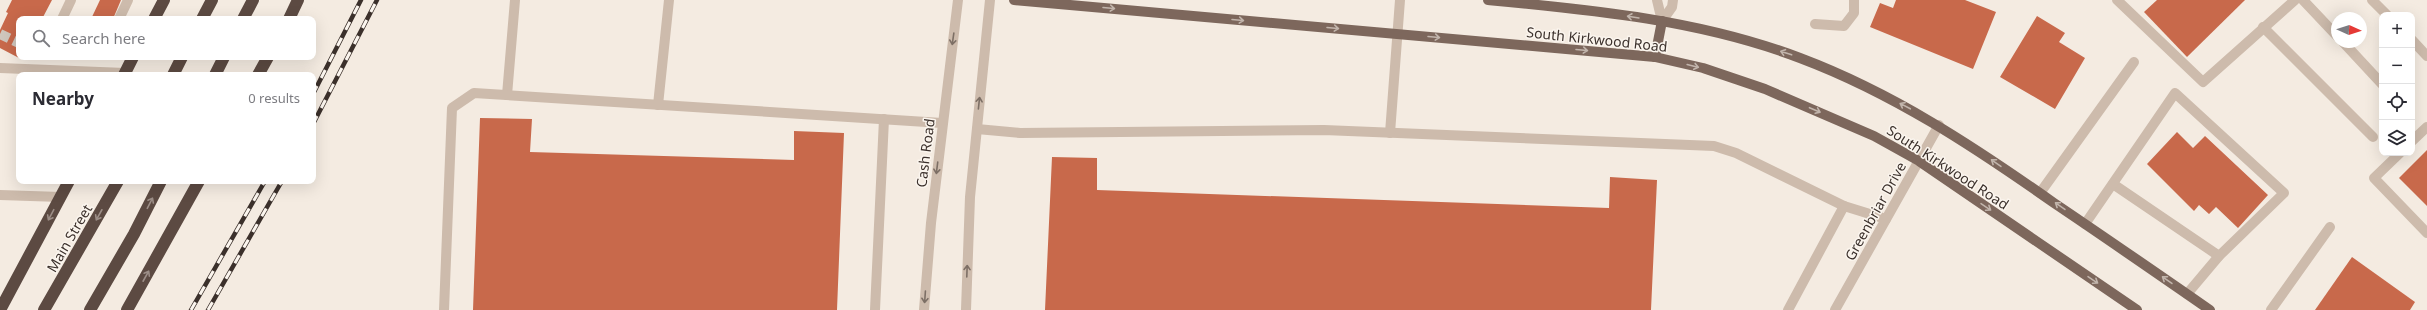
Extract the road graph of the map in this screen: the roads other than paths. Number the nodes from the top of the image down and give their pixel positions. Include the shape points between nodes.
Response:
1 (71, 0) edge
2 (128, 0) edge
3 (164, 0) edge
4 (212, 0) edge
5 (253, 0) edge
6 (291, 0) edge
7 (298, 0) edge
8 (515, 0) edge
9 (669, 0) edge
10 (958, 0) edge
11 (990, 0) edge
12 (1014, 0) edge
13 (1400, 0) edge
14 (1488, 0) edge
15 (1657, 0) edge
16 (1672, 0) edge
17 (1854, 0) edge
18 (2117, 0) edge
19 (2295, 0) edge
20 (2304, 0) edge
21 (2372, 0) edge
22 (2384, 12) edge
23 (63, 16) edge
24 (120, 16) edge
25 (156, 16) edge
26 (204, 16) edge
27 (245, 16) edge
28 (290, 16) edge
29 (1662, 22) junction
30 (1815, 24) dead end
31 (2263, 27) junction
32 (2331, 29) edge
33 (1396, 33) junction
34 (2415, 43) edge
35 (2349, 48) edge
36 (2427, 56) edge
37 (1655, 57) junction
38 (131, 60) edge
39 (180, 60) edge
40 (222, 60) edge
41 (266, 60) edge
42 (2134, 62) dead end
43 (0, 68) edge
44 (83, 72) edge
45 (125, 72) edge
46 (174, 72) edge
47 (216, 72) edge
48 (260, 72) edge
49 (2379, 81) edge
50 (507, 95) junction
51 (658, 105) junction
52 (884, 119) junction
53 (942, 122) junction
54 (1939, 125) junction
55 (2427, 127) edge
56 (977, 129) junction
57 (1390, 133) junction
58 (2372, 137) dead end
59 (2415, 139) edge
60 (2397, 156) edge
61 (1919, 161) junction
62 (68, 184) edge
63 (116, 184) edge
64 (159, 184) edge
65 (198, 184) edge
66 (2113, 184) junction
67 (2040, 193) junction
68 (0, 195) edge
69 (61, 197) junction
70 (1844, 206) junction
71 (1886, 219) junction
72 (2085, 224) junction
73 (2330, 227) dead end
74 (2427, 233) edge
75 (2219, 256) junction
76 (2187, 294) junction
77 (0, 310) edge
78 (44, 310) edge
79 (90, 310) edge
80 (127, 310) edge
81 (444, 310) edge
82 (875, 310) edge
83 (924, 310) edge
84 (966, 310) edge
85 (1788, 310) edge
86 (1835, 310) edge
87 (2137, 310) edge
88 (2210, 310) edge
89 (2272, 310) edge

1 - 23 street
2 - 24 street
3 - 25 highway
4 - 26 highway
5 - 27 highway
6 - 28 highway
7 - 28 highway
8 - 50 street
9 - 51 street
10 -> 53 street, Cash Road
56 -> 11 street
12 -> 33 main road, South Kirkwood Road
13 - 33 street
29 -> 14 main road, South Kirkwood Road via 1596,11
15 - 29 street
16 - 29 street via 1672,7
17 - 30 street via 1854,13 1844,26
18 - 31 street via 2203,82
19 - 31 street
20 - 32 street
21 - 22 street
29 - 37 main road
54 -> 29 main road, South Kirkwood Road via 1878,92 1799,58 1703,29
31 - 58 street
33 -> 37 main road, South Kirkwood Road
33 - 57 street
34 - 36 street
35 - 49 street
37 -> 61 main road, South Kirkwood Road via 1703,68 1765,89 1874,136
38 - 45 highway
39 - 46 highway
40 - 47 highway
41 - 48 highway
42 - 67 street
43 - 44 street
50 - 51 street
50 - 81 street via 474,93 452,108
51 - 52 street
52 - 53 street
52 - 82 street
53 -> 83 street, Cash Road
54 - 61 street, Greenbriar Drive
67 -> 54 main road, South Kirkwood Road
55 - 59 street
56 - 57 street via 1020,133 1324,130
84 -> 56 street via 970,197
57 - 70 street via 1714,146 1736,153
60 - 74 street via 2374,178
61 - 71 street, Greenbriar Drive
61 -> 87 main road, South Kirkwood Road
62 - 69 highway
63 -> 78 highway, Main Street
79 -> 64 highway
80 -> 65 highway
66 - 72 street
66 - 75 street
66 - 75 street via 2175,93 2284,193
72 -> 67 main road, South Kirkwood Road
68 - 69 street
69 -> 77 highway
70 - 71 street
70 - 85 street
71 - 86 street, Greenbriar Drive
76 -> 72 main road, South Kirkwood Road
73 - 89 street
75 - 76 street
76 - 88 main road, South Kirkwood Road

